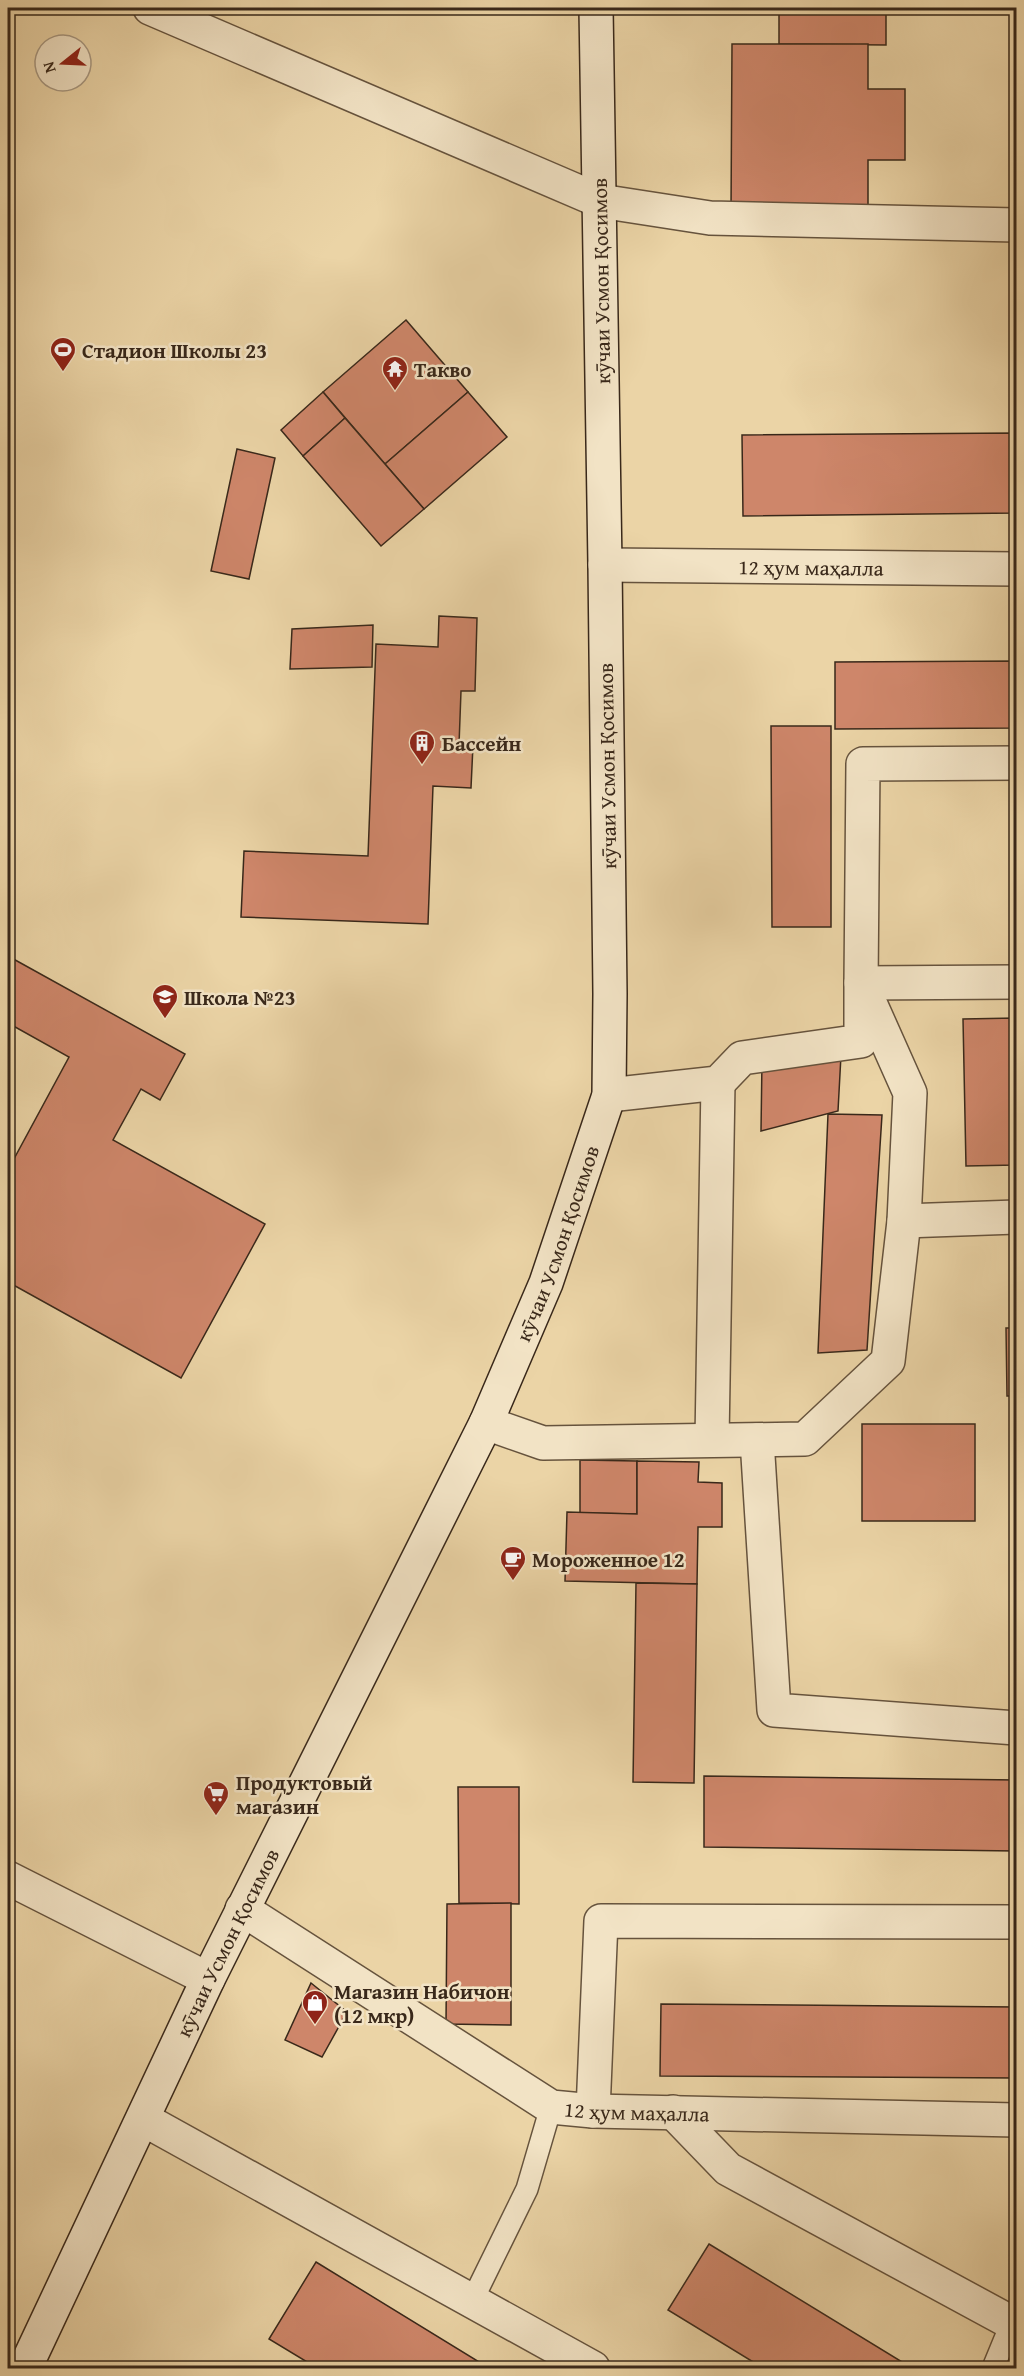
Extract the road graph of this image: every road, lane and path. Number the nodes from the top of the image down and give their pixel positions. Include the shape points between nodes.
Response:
1 (150, 8) edge
2 (596, 8) edge
3 (600, 201) junction
4 (1017, 225) edge
5 (605, 565) junction
6 (1017, 569) edge
7 (1017, 763) edge
8 (1017, 982) edge
9 (861, 983) junction
10 (718, 1083) junction
11 (609, 1095) junction
12 (1017, 1217) edge
13 (904, 1221) junction
14 (486, 1423) junction
15 (712, 1440) junction
16 (757, 1440) junction
17 (1017, 1728) edge
18 (8, 1878) edge
19 (242, 1909) junction
20 (1017, 1922) edge
21 (208, 1979) junction
22 (551, 2107) junction
23 (593, 2110) junction
24 (673, 2112) junction
25 (143, 2118) junction
26 (1017, 2120) edge
27 (472, 2301) junction
28 (1014, 2317) edge
29 (25, 2368) edge
30 (593, 2368) edge
31 (993, 2368) edge

1 - 3 street
2 - 3 street, кӯчаи Усмон Қосимов
3 - 4 street via 710,218
3 - 5 street, кӯчаи Усмон Қосимов
5 - 6 street, 12 ҳум маҳалла
5 - 11 street, кӯчаи Усмон Қосимов
7 - 9 street via 863,764
8 - 9 street
9 - 10 street via 861,1041 742,1058
9 - 13 street via 910,1093
10 - 11 street
10 - 15 street
11 - 14 street, кӯчаи Усмон Қосимов via 546,1283
12 - 13 street
13 - 16 street via 888,1360 805,1439
14 - 15 street via 543,1443
14 - 19 street, кӯчаи Усмон Қосимов
15 - 16 street
16 - 17 street via 774,1710
18 - 21 street
19 - 21 street, кӯчаи Усмон Қосимов
19 - 22 street, 12 ҳум маҳалла
20 - 23 street via 601,1921
21 - 25 street, кӯчаи Усмон Қосимов
22 - 23 street, 12 ҳум маҳалла
22 - 27 lane via 527,2189
23 - 24 street, 12 ҳум маҳалла
24 - 26 street, 12 ҳум маҳалла
24 - 28 street via 728,2169
25 - 27 street
25 - 29 street, кӯчаи Усмон Қосимов
27 - 30 street
28 - 31 lane

